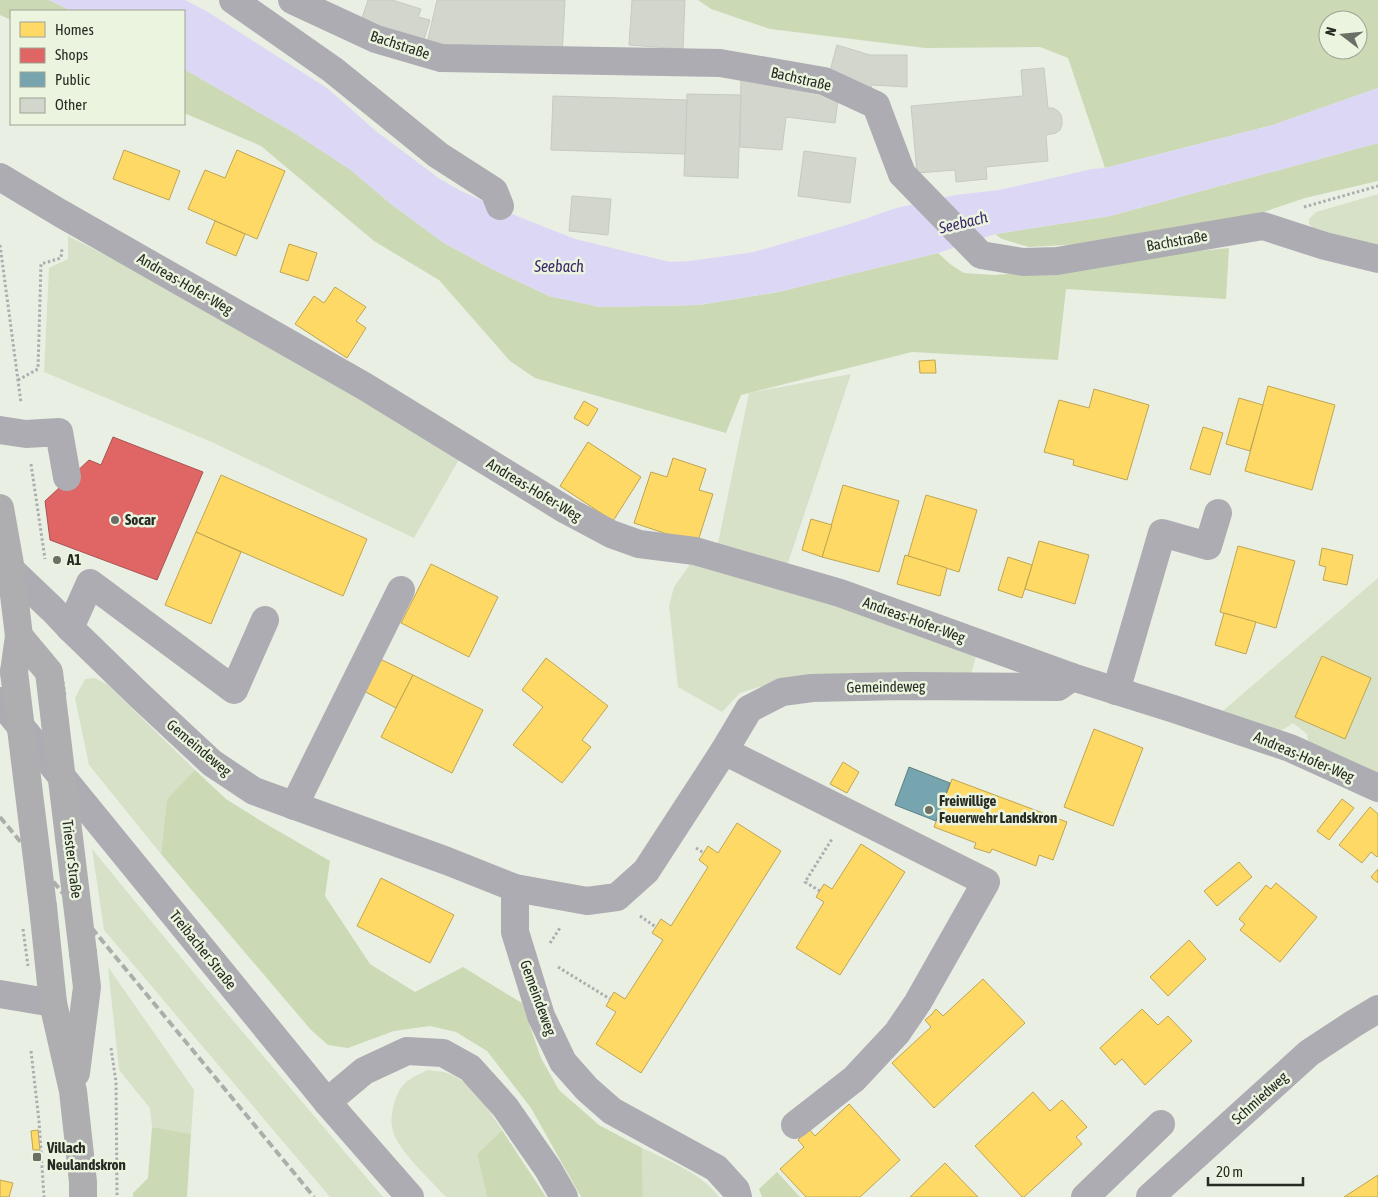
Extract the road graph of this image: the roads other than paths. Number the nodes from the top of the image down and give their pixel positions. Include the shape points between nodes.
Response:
1 (233, 0) edge
2 (292, 0) edge
3 (0, 177) edge
4 (500, 206) dead end
5 (1378, 258) edge
6 (0, 430) edge
7 (67, 477) dead end
8 (0, 508) edge
9 (1218, 513) dead end
10 (11, 570) junction
11 (401, 590) dead end
12 (265, 620) dead end
13 (70, 628) junction
14 (20, 636) junction
15 (1072, 677) junction
16 (1116, 690) junction
17 (0, 701) edge
18 (724, 751) junction
19 (1378, 788) edge
20 (294, 806) junction
21 (516, 888) junction
22 (0, 994) edge
23 (53, 1003) junction
24 (1378, 1009) edge
25 (73, 1092) junction
26 (327, 1102) junction
27 (1161, 1124) dead end
28 (795, 1125) dead end
29 (83, 1197) edge
30 (410, 1197) edge
31 (564, 1197) edge
32 (738, 1197) edge
33 (1085, 1197) edge
34 (1150, 1197) edge

1 - 4 street via 333,70 438,155 494,192
2 - 5 street, Bachstraße via 376,39 441,58 720,63 824,81 876,105 902,174 981,255 1023,262 1056,261 1263,226 1325,246
3 - 15 street, Andreas-Hofer-Weg via 364,386 566,510 611,534 640,544 696,552 840,594
6 - 7 street via 26,434 59,432
8 - 10 main road, Triester Straße
9 - 16 street via 1208,546 1162,533
10 - 13 street, Gemeindeweg
10 - 14 main road, Triester Straße
11 - 20 street
12 - 13 street via 234,690 90,583
13 - 20 street, Gemeindeweg via 212,763 254,791
14 - 23 main road, Triester Straße, bridge via 14,672
14 - 25 main road, Triester Straße, bridge via 49,672 84,953 87,987
15 - 16 street, Andreas-Hofer-Weg
15 - 18 street, Gemeindeweg via 1058,687 905,686 812,688 782,692 749,709
16 - 19 street, Andreas-Hofer-Weg via 1290,748
17 - 26 street, Treibacher Straße
18 - 21 street, Gemeindeweg via 646,871 617,897 587,901
18 - 28 street via 986,882 897,1033 854,1079
20 - 21 street, Gemeindeweg
21 - 32 street, Gemeindeweg via 514,932 541,1016 563,1062 612,1111 716,1168 736,1190
22 - 23 street
23 - 25 main road, Triester Straße
24 - 34 street, Schmiedweg via 1309,1053
25 - 29 main road, Triester Straße
26 - 30 street, Treibacher Straße
26 - 31 street via 364,1071 407,1050 443,1053 470,1068 505,1107
27 - 33 street

